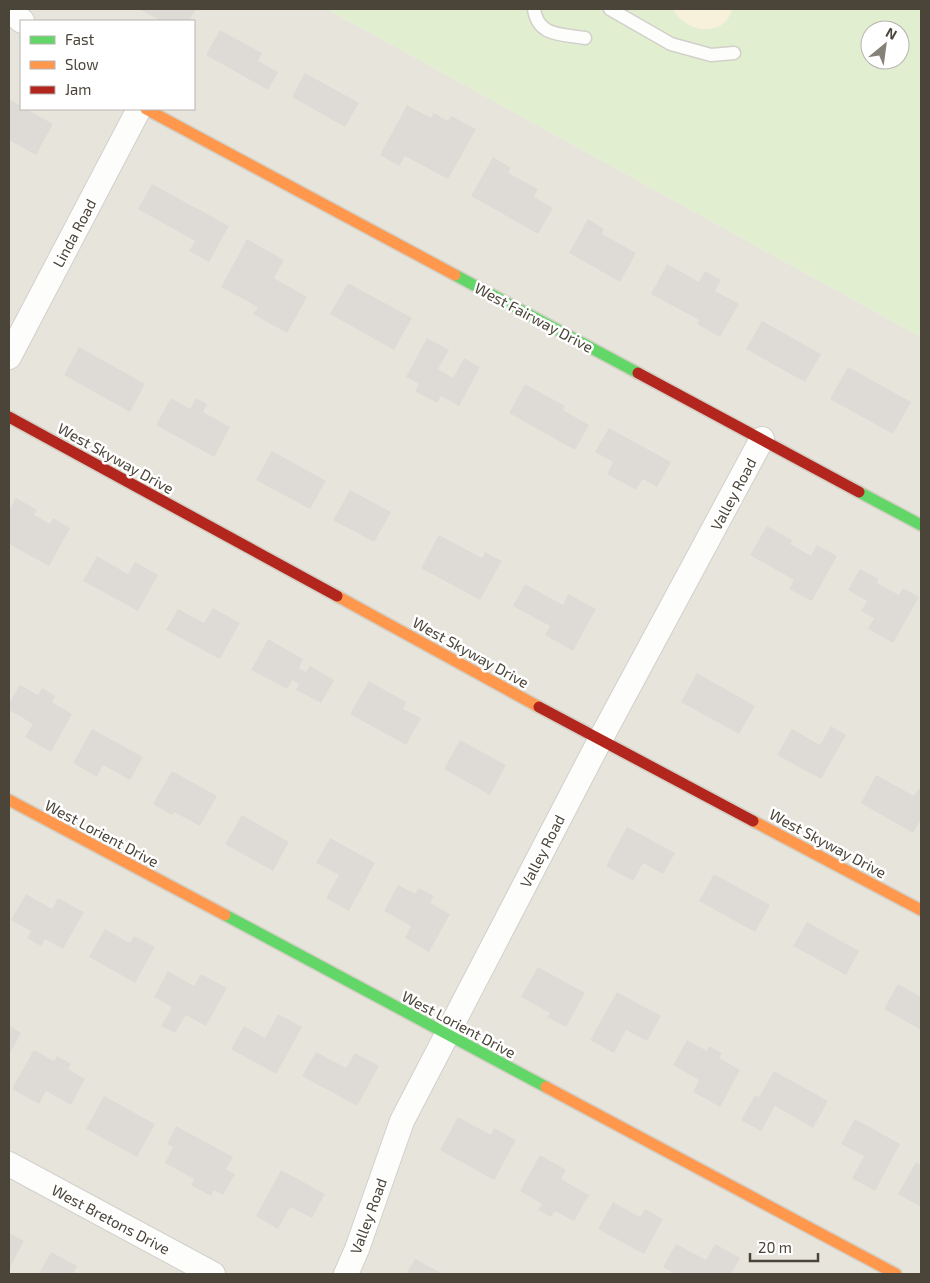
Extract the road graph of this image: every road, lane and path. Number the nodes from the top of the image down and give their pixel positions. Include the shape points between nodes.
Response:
1 (534, 9) edge
2 (610, 9) edge
3 (9, 10) edge
4 (21, 20) edge
5 (585, 38) dead end
6 (734, 53) dead end
7 (138, 110) edge
8 (148, 110) edge
9 (9, 357) edge
10 (9, 417) edge
11 (762, 439) junction
12 (921, 525) edge
13 (600, 740) junction
14 (9, 800) edge
15 (921, 910) edge
16 (447, 1034) junction
17 (9, 1164) edge
18 (213, 1274) edge
19 (346, 1274) edge
20 (896, 1274) edge

1 - 5 lane via 536,20 548,32
2 - 6 lane via 672,44 711,55
3 - 4 street
7 - 9 street, Linda Road
8 - 11 street, West Fairway Drive
10 - 13 street, West Skyway Drive
11 - 12 street, West Fairway Drive
11 - 13 street, Valley Road
13 - 15 street, West Skyway Drive
13 - 16 street, Valley Road
14 - 16 street, West Lorient Drive
16 - 19 street, Valley Road via 402,1121
16 - 20 street, West Lorient Drive
17 - 18 street, West Bretons Drive

